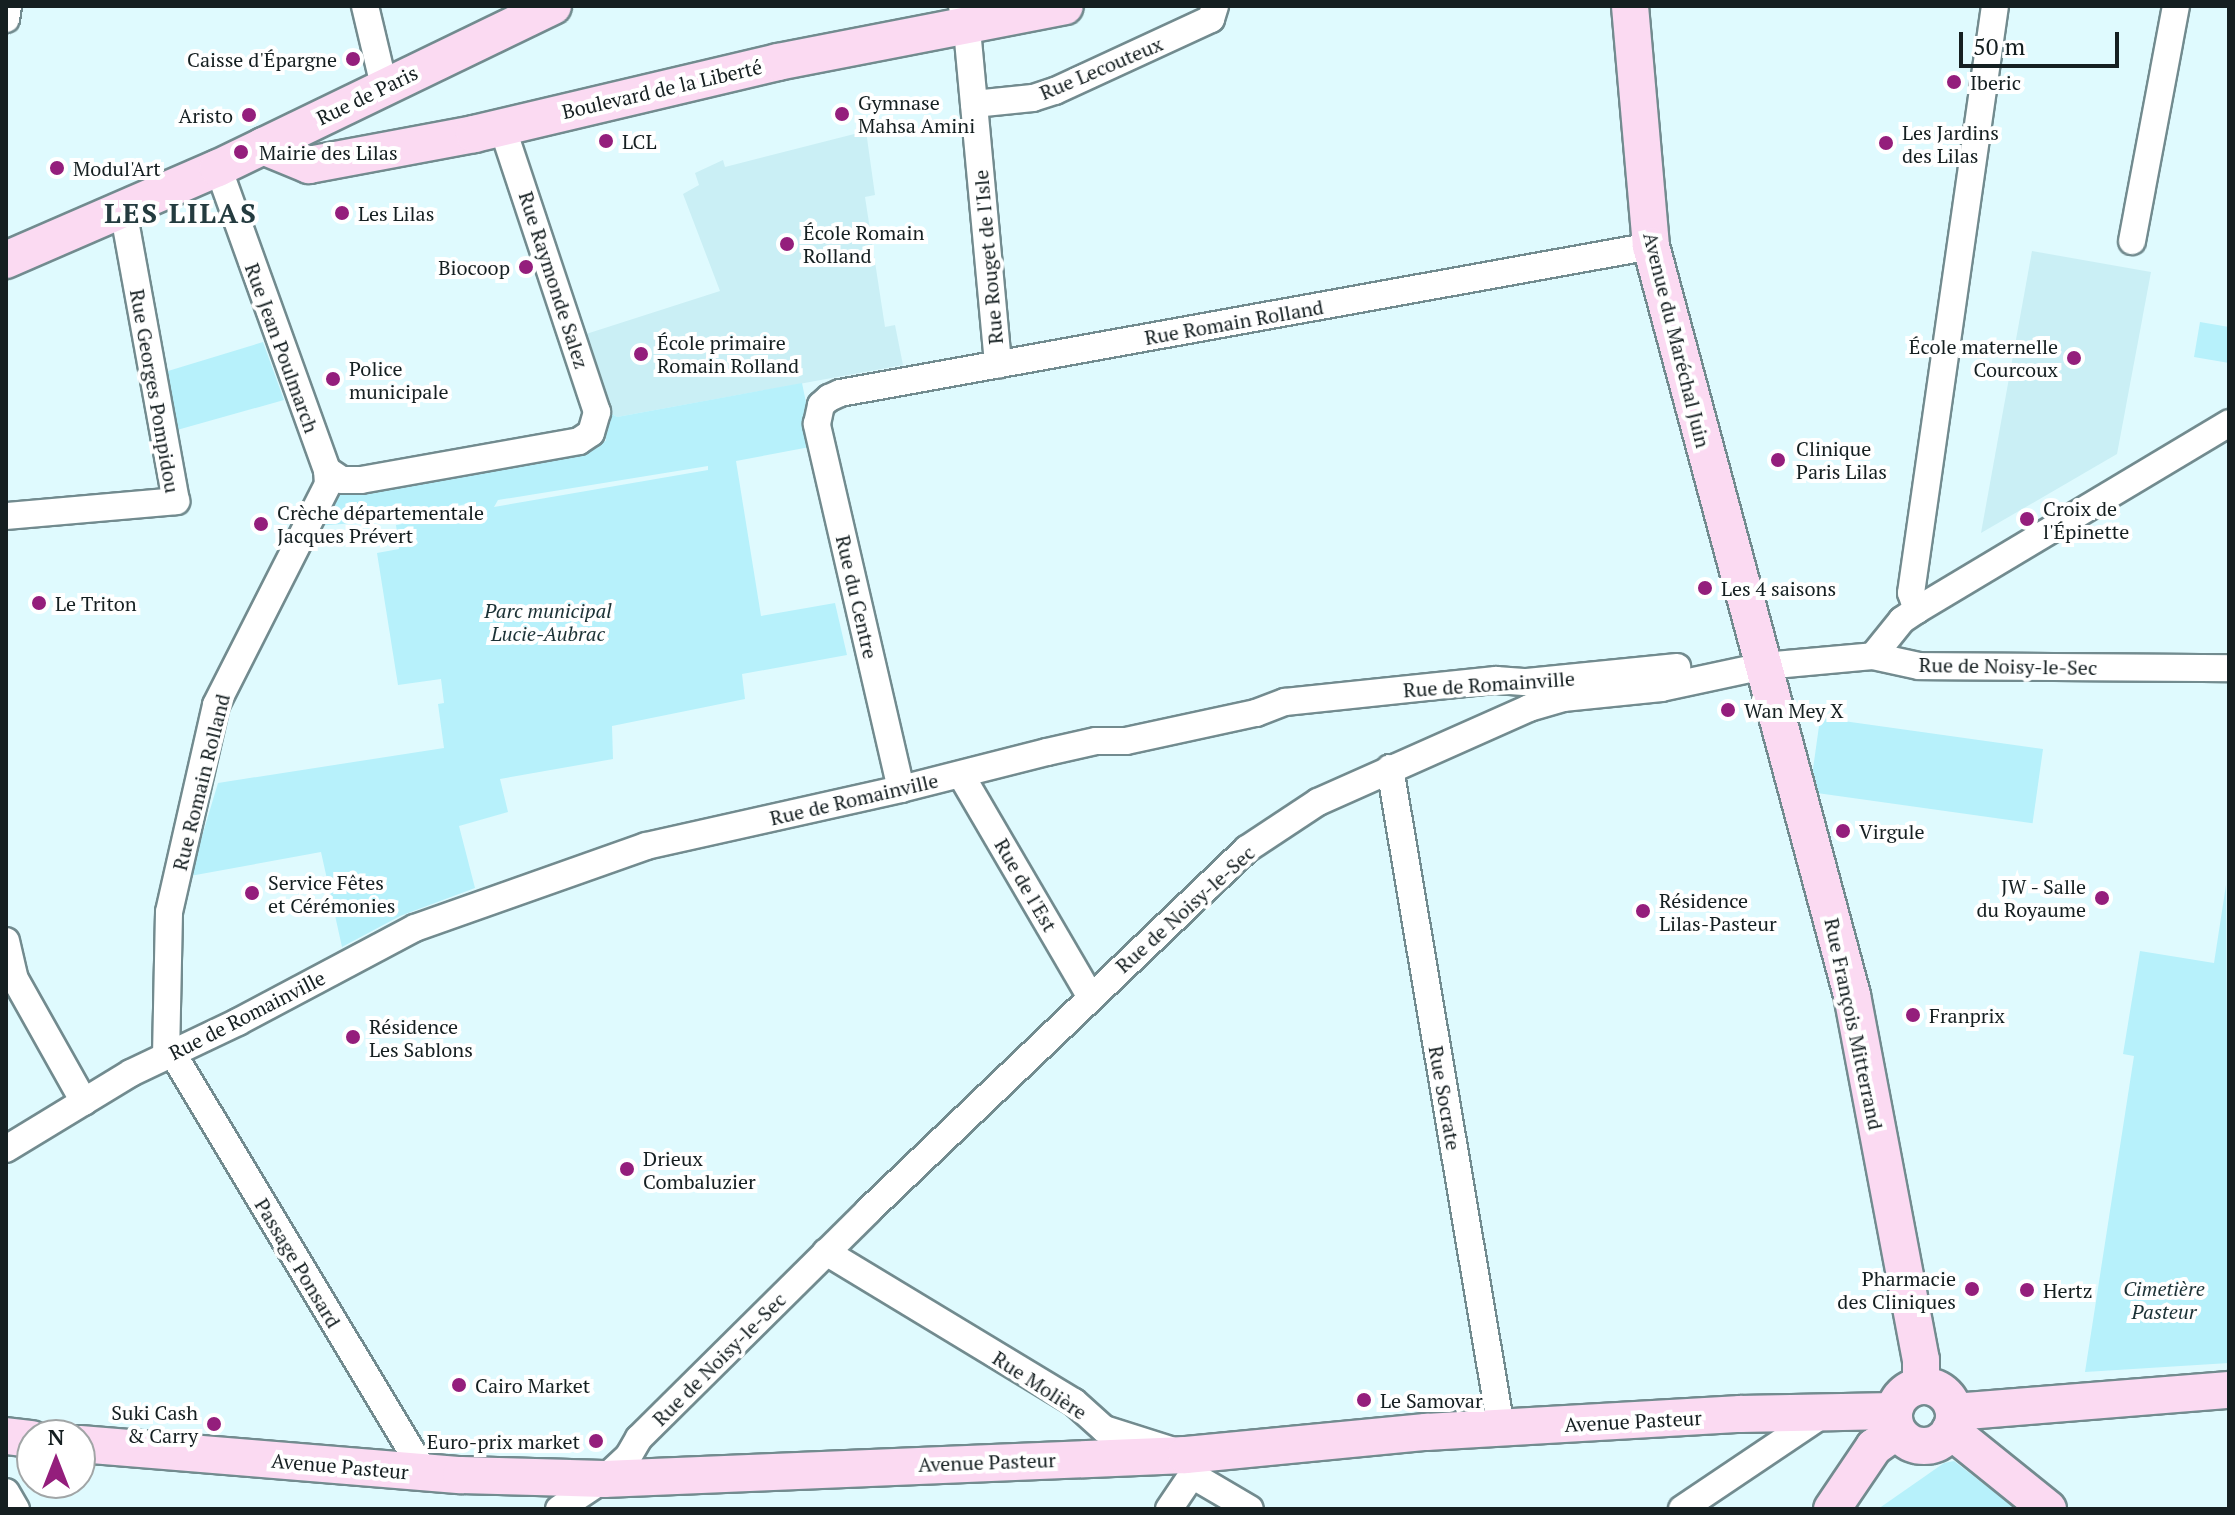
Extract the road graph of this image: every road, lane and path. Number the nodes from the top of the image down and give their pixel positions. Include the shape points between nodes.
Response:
1 (8, 6) edge
2 (365, 6) edge
3 (553, 6) edge
4 (1065, 6) edge
5 (1630, 6) edge
6 (1995, 6) edge
7 (2176, 6) edge
8 (1213, 13) edge
9 (964, 16) edge
10 (6, 19) edge
11 (384, 86) junction
12 (974, 104) junction
13 (502, 127) junction
14 (263, 146) junction
15 (218, 168) junction
16 (123, 210) junction
17 (2132, 241) dead end
18 (1651, 246) junction
19 (6, 260) edge
20 (998, 365) junction
21 (821, 405) joint
22 (2229, 423) edge
23 (327, 477) junction
24 (6, 516) edge
25 (1917, 610) junction
26 (1873, 656) junction
27 (1764, 666) junction
28 (2229, 668) edge
29 (1525, 682) junction
30 (1528, 709) junction
31 (1390, 768) junction
32 (961, 775) junction
33 (901, 789) junction
34 (6, 941) edge
35 (1090, 996) junction
36 (170, 1055) junction
37 (84, 1102) junction
38 (6, 1149) edge
39 (826, 1252) junction
40 (1921, 1386) junction
41 (2229, 1390) edge
42 (1826, 1412) junction
43 (1895, 1421) junction
44 (1952, 1421) junction
45 (1501, 1428) junction
46 (96, 1445) edge
47 (1189, 1465) junction
48 (424, 1472) junction
49 (604, 1479) junction
50 (6, 1492) edge
51 (16, 1509) edge
52 (559, 1509) edge
53 (1169, 1509) edge
54 (1250, 1509) edge
55 (1682, 1509) edge
56 (1832, 1509) edge
57 (2048, 1509) edge

1 - 10 street
2 - 11 street
3 - 11 main road, Rue de Paris
4 - 9 main road, Boulevard de la Liberté
5 - 18 main road, Avenue du Maréchal Juin
6 - 25 street via 1911,593
7 - 17 street
8 - 12 street, Rue Lecouteux via 1055,91
9 - 12 street, Rue Rouget de l'Isle
9 - 13 main road, Boulevard de la Liberté
11 - 14 main road, Rue de Paris
12 - 20 street, Rue Rouget de l'Isle
13 - 14 main road, Boulevard de la Liberté via 309,165
13 - 23 street, Rue Raymonde Salez via 597,412 591,433 579,441 361,480
14 - 15 main road, Rue de Paris
15 - 16 main road, Rue de Paris
15 - 23 street, Rue Jean Poulmarch
16 - 19 main road, Rue de Paris
16 - 24 street, Rue Georges Pompidou via 176,501
18 - 20 street, Rue Romain Rolland
18 - 27 main road, Avenue du Maréchal Juin
20 - 21 street, Rue Romain Rolland via 840,393
21 - 33 street, Rue du Centre via 817,424
22 - 25 street
23 - 36 street, Rue Romain Rolland via 216,705 169,912
25 - 26 street
26 - 27 street, Rue de Noisy-le-Sec
26 - 28 street, Rue de Noisy-le-Sec via 1919,666
27 - 29 street, Rue de Romainville via 1711,663
27 - 30 street, Rue de Noisy-le-Sec via 1661,688 1563,698
27 - 40 main road, Rue François Mitterrand via 1852,995 1921,1360
29 - 30 street via 1537,692
29 - 32 street, Rue de Romainville via 1496,680 1285,702 1256,713 1126,741 1096,741
30 - 31 street, Rue de Noisy-le-Sec
31 - 35 street, Rue de Noisy-le-Sec via 1318,802 1247,849
31 - 45 street, Rue Socrate
32 - 33 street, Rue de Romainville
32 - 35 street, Rue de l'Est
33 - 36 street, Rue de Romainville via 646,846 448,915
34 - 37 street via 15,979
35 - 39 street, Rue de Noisy-le-Sec
36 - 37 street, Rue de Romainville
36 - 48 street, Passage Ponsard
37 - 38 street, Rue de Romainville
39 - 47 street, Rue Molière via 1074,1402 1104,1429
39 - 49 street, Rue de Noisy-le-Sec
40 - 43 main road via 1902,1394
40 - 44 main road via 1945,1395
41 - 44 main road
42 - 43 main road, Avenue Pasteur
42 - 45 main road, Avenue Pasteur
42 - 55 street
43 - 44 main road via 1909,1443 1928,1446 1945,1438
43 - 56 main road
44 - 57 main road
45 - 47 main road, Avenue Pasteur via 1426,1432
46 - 48 main road, Avenue Pasteur
47 - 49 main road, Avenue Pasteur
47 - 53 street
47 - 54 street, Rue Molière
48 - 49 main road, Avenue Pasteur
49 - 52 street, Rue de Noisy-le-Sec
50 - 51 street

